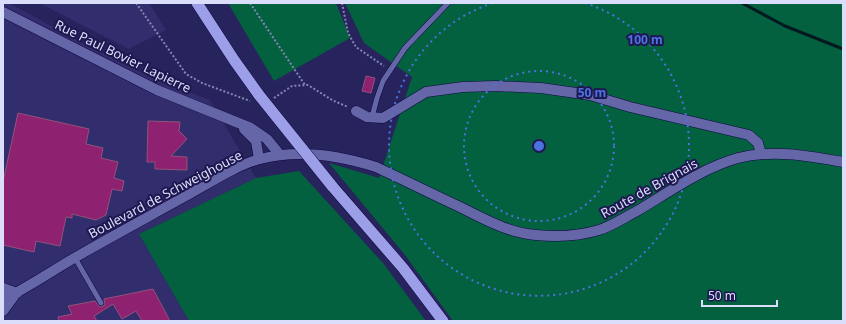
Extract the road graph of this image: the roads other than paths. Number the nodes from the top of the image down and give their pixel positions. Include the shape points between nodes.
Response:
1 (197, 3) edge
2 (448, 3) edge
3 (3, 12) edge
4 (356, 111) dead end
5 (372, 117) junction
6 (233, 120) junction
7 (761, 154) junction
8 (280, 155) junction
9 (337, 156) joint
10 (259, 159) junction
11 (843, 162) edge
12 (74, 258) junction
13 (3, 288) edge
14 (17, 293) junction
15 (3, 300) edge
16 (101, 303) dead end
17 (3, 311) edge
18 (443, 321) edge

1 - 18 highway, bridge via 259,95 332,186 403,268
2 - 5 lane via 406,48 390,70 383,81
3 - 6 street, Rue Paul Bovier Lapierre via 157,90
4 - 5 street
5 - 7 street via 383,118 426,92 463,87 542,88 590,95 749,135 758,142
6 - 8 street, Rue Paul Bovier Lapierre via 267,139
6 - 10 street, Rue Paul Bovier Lapierre via 256,141
7 - 9 street, Route de Brignais via 738,158 710,169 600,229 558,236 514,231 376,167
7 - 11 street, Route de Brignais via 800,155
8 - 9 street, Boulevard de Schweighouse
8 - 10 street, Boulevard de Schweighouse
10 - 12 street, Boulevard de Schweighouse via 215,180
12 - 14 street, Boulevard de Schweighouse
12 - 16 lane
13 - 14 street
14 - 15 street, Boulevard de Schweighouse
14 - 17 street, Boulevard de Schweighouse

